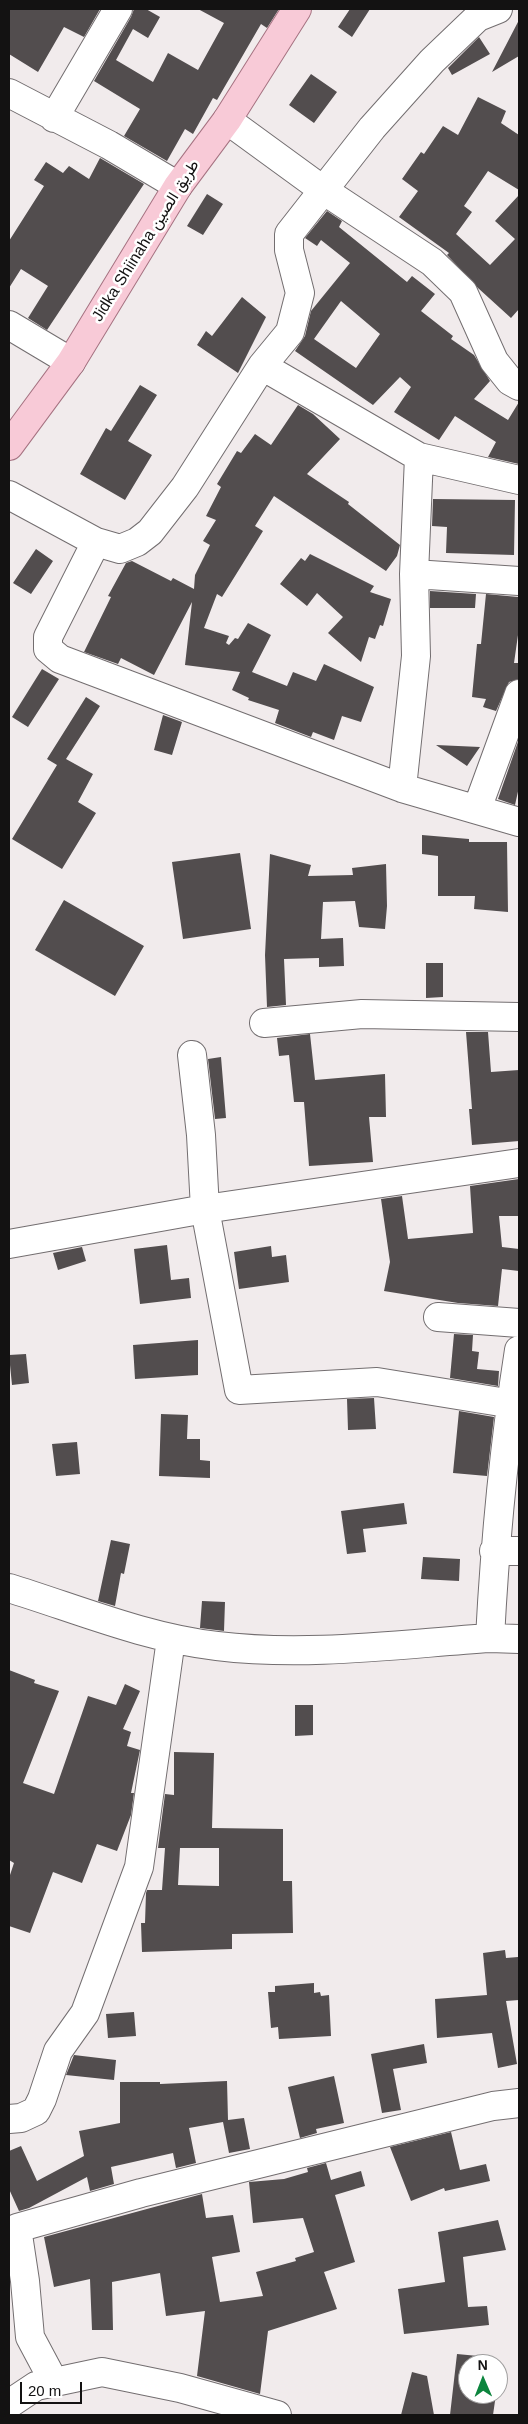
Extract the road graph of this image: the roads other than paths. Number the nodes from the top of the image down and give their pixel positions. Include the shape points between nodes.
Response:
1 (118, 9) edge
2 (297, 9) edge
3 (498, 9) edge
4 (9, 93) edge
5 (54, 118) junction
6 (227, 120) junction
7 (178, 186) junction
8 (323, 190) junction
9 (9, 325) edge
10 (71, 362) junction
11 (262, 366) junction
12 (519, 386) edge
13 (9, 446) edge
14 (419, 457) junction
15 (519, 480) edge
16 (9, 495) edge
17 (96, 542) junction
18 (414, 574) junction
19 (519, 581) edge
20 (519, 694) edge
21 (402, 788) junction
22 (477, 809) junction
23 (519, 822) edge
24 (519, 1017) edge
25 (264, 1024) dead end
26 (192, 1055) dead end
27 (519, 1163) edge
28 (205, 1209) junction
29 (9, 1244) edge
30 (438, 1317) dead end
31 (519, 1323) edge
32 (519, 1350) edge
33 (515, 1405) edge
34 (507, 1551) edge
35 (9, 1588) edge
36 (490, 1638) junction
37 (171, 1639) junction
38 (519, 1640) edge
39 (519, 2103) edge
40 (9, 2119) edge
41 (54, 2382) junction
42 (9, 2404) edge
43 (275, 2415) edge

1 - 5 street
2 - 6 main road, Jidka Shiinaha طريق الصين
3 - 8 street via 478,17 432,61 372,128
4 - 5 street
5 - 7 street via 109,145
6 - 7 main road, Jidka Shiinaha طريق الصين
6 - 8 street
7 - 10 main road, Jidka Shiinaha طريق الصين
8 - 11 street via 289,234 289,250 300,293 290,332
8 - 12 street via 432,262 463,292 494,361 510,381
9 - 10 street
10 - 13 main road, Jidka Shiinaha طريق الصين
11 - 14 street
11 - 17 street via 185,487 150,532 120,549
14 - 15 street
14 - 18 street
16 - 17 street
17 - 21 street via 48,637 48,649 60,658
18 - 19 street
18 - 21 street via 416,656
20 - 22 street
21 - 22 street
22 - 23 street
24 - 25 street via 362,1014
26 - 28 street
27 - 28 street
28 - 29 street
28 - 33 street via 239,1390 377,1382
30 - 31 street
32 - 33 street
33 - 34 street
34 - 36 street
35 - 37 street
36 - 37 street via 308,1650 218,1646
36 - 38 street
37 - 40 street via 139,1866 85,2013 58,2051 36,2111
39 - 41 street via 493,2106 141,2193 17,2228 30,2337
41 - 42 street via 36,2386
41 - 43 street via 102,2372 180,2388

